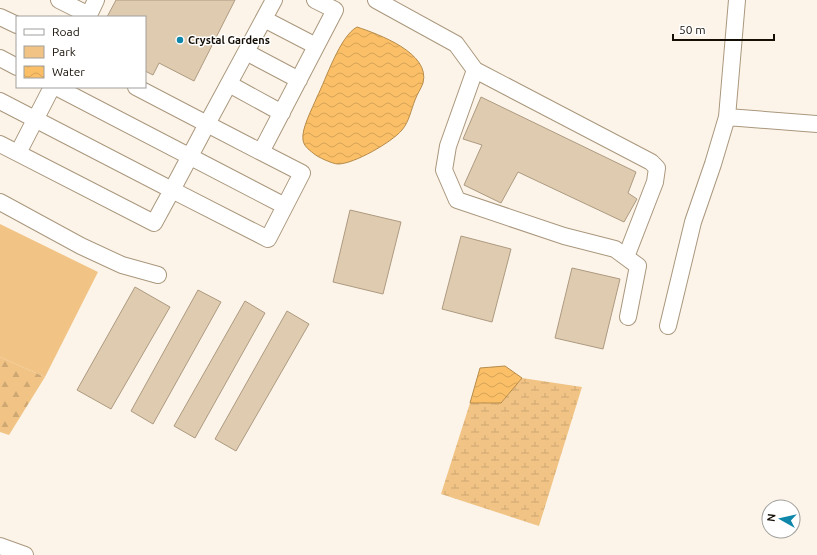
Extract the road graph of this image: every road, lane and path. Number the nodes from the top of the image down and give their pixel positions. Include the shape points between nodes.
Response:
1 (59, 0) edge
2 (96, 0) edge
3 (274, 0) edge
4 (315, 0) edge
5 (376, 0) edge
6 (737, 0) edge
7 (88, 16) edge
8 (0, 17) edge
9 (264, 19) junction
10 (16, 25) edge
11 (316, 46) junction
12 (246, 52) junction
13 (0, 58) edge
14 (16, 66) edge
15 (475, 70) junction
16 (299, 80) junction
17 (229, 84) junction
18 (51, 88) edge
19 (58, 88) edge
20 (138, 88) edge
21 (0, 101) edge
22 (282, 112) junction
23 (727, 117) junction
24 (35, 119) junction
25 (207, 124) junction
26 (817, 124) edge
27 (0, 144) edge
28 (261, 152) junction
29 (18, 153) junction
30 (190, 156) junction
31 (172, 190) junction
32 (0, 202) edge
33 (285, 206) junction
34 (626, 257) junction
35 (158, 275) dead end
36 (628, 317) dead end
37 (668, 326) dead end
38 (0, 546) edge
39 (25, 555) edge

1 - 7 street
2 - 7 street
3 - 9 street
4 - 11 street via 335,10
5 - 15 street via 456,44
6 - 23 street
8 - 10 street
9 - 11 street
9 - 12 street
11 - 16 street
12 - 16 street
12 - 17 street
13 - 14 street
15 - 34 street via 651,162 657,168 655,182
15 - 34 street via 448,146 444,170 457,200 564,236 614,249
16 - 22 street
17 - 22 street
17 - 25 street
18 - 24 street
19 - 30 street
20 - 25 street
21 - 24 street
22 - 28 street
23 - 26 street
23 - 37 street via 693,222
24 - 29 street
24 - 31 street
25 - 28 street
25 - 30 street
27 - 29 street
28 - 33 street via 302,173
29 - 31 street via 154,223
30 - 31 street
30 - 33 street
31 - 33 street via 268,239
32 - 35 street via 122,265
34 - 36 street via 638,266
38 - 39 street

